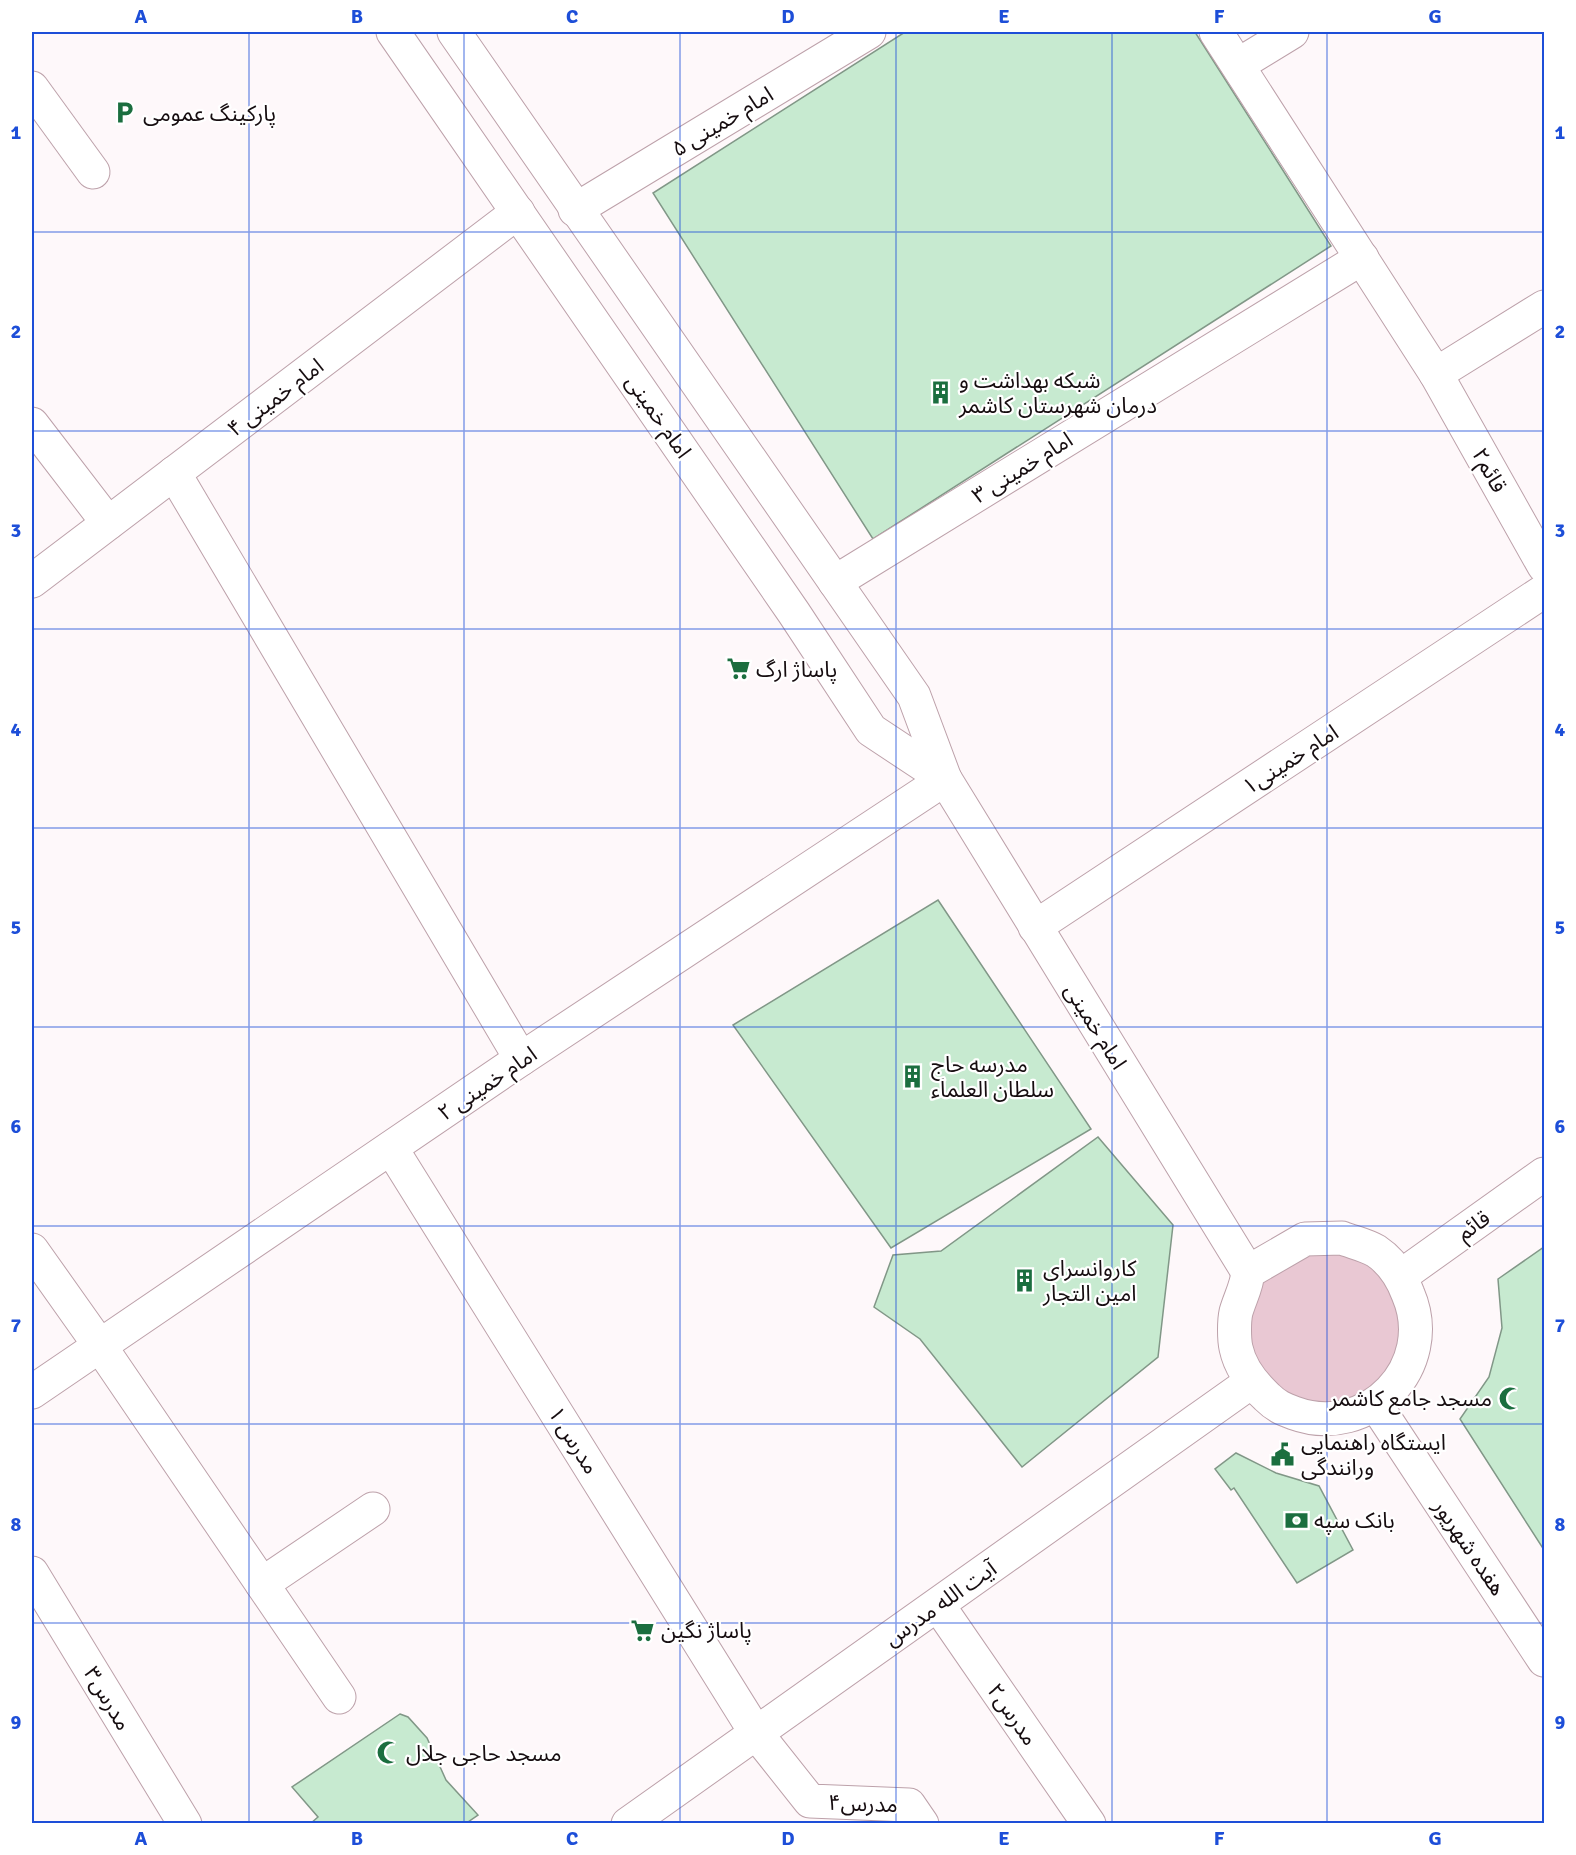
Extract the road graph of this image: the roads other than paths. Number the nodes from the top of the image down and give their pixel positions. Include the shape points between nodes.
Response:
1 (393, 32) edge
2 (453, 32) edge
3 (869, 32) edge
4 (1216, 32) edge
5 (1292, 32) edge
6 (1238, 65) junction
7 (32, 88) edge
8 (93, 171) dead end
9 (576, 210) junction
10 (518, 212) junction
11 (1362, 258) junction
12 (1545, 307) edge
13 (1436, 374) junction
14 (32, 424) edge
15 (174, 473) junction
16 (108, 523) junction
17 (1545, 566) edge
18 (32, 581) edge
19 (835, 582) junction
20 (1545, 591) edge
21 (945, 779) junction
22 (1035, 927) junction
23 (521, 1059) junction
24 (391, 1148) junction
25 (1545, 1174) edge
26 (32, 1250) edge
27 (1248, 1272) junction
28 (1401, 1276) junction
29 (99, 1346) junction
30 (1251, 1382) junction
31 (32, 1392) edge
32 (1376, 1405) junction
33 (372, 1509) dead end
34 (32, 1573) edge
35 (262, 1584) junction
36 (938, 1605) junction
37 (1545, 1660) edge
38 (339, 1697) dead end
39 (756, 1733) junction
40 (185, 1824) edge
41 (628, 1824) edge
42 (922, 1824) edge
43 (1089, 1824) edge

1 - 10 street, امام خمینی
2 - 9 street, امام خمینی
3 - 9 street, امام خمینی ۵
4 - 6 street, قائم۲
5 - 6 street
6 - 11 street, قائم۲
7 - 8 street
9 - 19 street, امام خمینی
10 - 15 street, امام خمینی ۴
10 - 21 street, امام خمینی via 871,730
11 - 13 street, قائم۲
11 - 19 street, امام خمینی ۳
12 - 13 street
13 - 17 street, قائم۲
14 - 16 street
15 - 16 street, امام خمینی ۴
15 - 23 street
16 - 18 street, امام خمینی ۴
19 - 21 street, امام خمینی via 914,696
20 - 22 street, امام خمینی۱
21 - 22 street, امام خمینی
21 - 23 street, امام خمینی ۲
22 - 27 street, امام خمینی
23 - 24 street, امام خمینی ۲
24 - 29 street, امام خمینی ۲
24 - 39 street, مدرس ۱
25 - 28 street, قائم
26 - 29 street
27 - 28 street via 1305,1239 1342,1238 1376,1251
27 - 30 street via 1235,1314 1236,1348
28 - 32 street via 1415,1310 1416,1345 1403,1377
29 - 31 street, امام خمینی ۲
29 - 35 street
30 - 32 street via 1277,1407 1311,1419 1344,1418
30 - 36 street, آیت الله مدرس
32 - 37 street, هفده شهریور
33 - 35 street
34 - 40 street, مدرس۳
35 - 38 street
36 - 39 street, آیت الله مدرس
36 - 43 street, مدرس۲
39 - 41 street, آیت الله مدرس
39 - 42 street, مدرس۴ via 810,1801 909,1805

